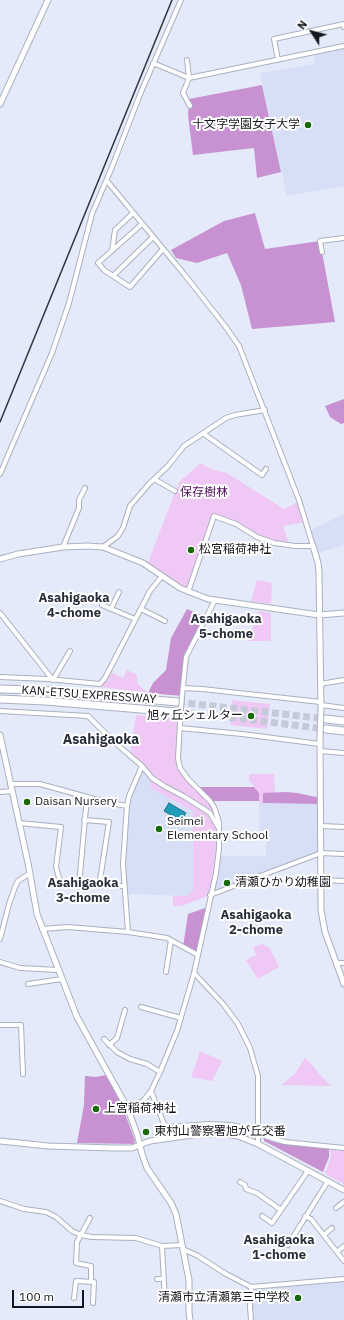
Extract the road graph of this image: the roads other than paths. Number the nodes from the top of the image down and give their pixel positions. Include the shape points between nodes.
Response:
1 (48, 0) edge
2 (181, 0) edge
3 (344, 26) edge
4 (344, 46) edge
5 (187, 60) dead end
6 (278, 60) junction
7 (153, 63) junction
8 (189, 78) junction
9 (0, 104) edge
10 (190, 106) dead end
11 (107, 181) junction
12 (133, 213) junction
13 (142, 224) junction
14 (153, 237) junction
15 (344, 238) edge
16 (163, 249) junction
17 (112, 251) junction
18 (322, 252) dead end
19 (114, 276) junction
20 (265, 410) junction
21 (204, 434) junction
22 (266, 469) dead end
23 (0, 474) edge
24 (154, 480) junction
25 (85, 488) dead end
26 (176, 491) dead end
27 (313, 546) junction
28 (63, 547) junction
29 (103, 547) junction
30 (0, 559) edge
31 (162, 576) junction
32 (119, 592) dead end
33 (188, 592) junction
34 (215, 600) junction
35 (102, 605) dead end
36 (111, 609) junction
37 (141, 609) junction
38 (0, 613) edge
39 (344, 613) edge
40 (318, 615) junction
41 (135, 619) junction
42 (165, 621) dead end
43 (70, 651) dead end
44 (0, 677) edge
45 (53, 680) junction
46 (344, 680) edge
47 (320, 684) junction
48 (182, 688) junction
49 (0, 689) edge
50 (0, 699) edge
51 (180, 699) junction
52 (321, 706) junction
53 (344, 708) edge
54 (0, 711) edge
55 (178, 712) tunnel mouth
56 (326, 719) tunnel mouth
57 (344, 721) edge
58 (180, 725) junction
59 (326, 729) tunnel mouth
60 (344, 731) edge
61 (0, 735) edge
62 (320, 744) junction
63 (320, 751) junction
64 (344, 753) edge
65 (142, 766) junction
66 (10, 784) junction
67 (12, 791) junction
68 (0, 792) edge
69 (87, 797) junction
70 (127, 806) junction
71 (84, 820) junction
72 (19, 824) junction
73 (322, 826) junction
74 (344, 827) edge
75 (219, 829) junction
76 (321, 853) junction
77 (344, 854) edge
78 (30, 873) junction
79 (321, 880) junction
80 (344, 880) edge
81 (79, 885) junction
82 (99, 886) junction
83 (124, 886) junction
84 (210, 896) junction
85 (42, 929) junction
86 (128, 932) junction
87 (0, 939) edge
88 (171, 940) junction
89 (198, 954) junction
90 (0, 962) edge
91 (344, 963) edge
92 (336, 964) junction
93 (58, 970) junction
94 (166, 972) dead end
95 (194, 972) junction
96 (62, 979) junction
97 (28, 984) dead end
98 (344, 984) edge
99 (141, 1007) dead end
100 (125, 1010) dead end
101 (181, 1018) junction
102 (0, 1025) edge
103 (104, 1039) dead end
104 (109, 1045) junction
105 (160, 1072) junction
106 (24, 1074) dead end
107 (151, 1091) junction
108 (128, 1110) junction
109 (258, 1132) junction
110 (0, 1141) edge
111 (258, 1144) junction
112 (140, 1145) junction
113 (344, 1148) edge
114 (308, 1171) junction
115 (240, 1182) dead end
116 (328, 1182) junction
117 (344, 1190) edge
118 (0, 1201) edge
119 (344, 1202) edge
120 (336, 1208) dead end
121 (281, 1210) junction
122 (262, 1216) dead end
123 (305, 1216) junction
124 (90, 1218) dead end
125 (332, 1228) dead end
126 (81, 1235) junction
127 (324, 1235) junction
128 (288, 1245) dead end
129 (162, 1246) junction
130 (344, 1246) edge
131 (183, 1247) junction
132 (337, 1252) junction
133 (344, 1261) edge
134 (157, 1279) dead end
135 (164, 1279) junction
136 (344, 1279) edge
137 (91, 1282) junction
138 (251, 1287) junction
139 (74, 1298) dead end
140 (165, 1301) dead end
141 (93, 1303) dead end
142 (190, 1320) edge
143 (251, 1320) edge

1 - 9 street
2 - 7 street
3 - 6 street via 274,38
4 - 6 street
5 - 8 street
6 - 8 street
7 - 8 street
7 - 11 street
8 - 10 street via 183,93
11 - 12 street
11 - 23 street via 92,214 69,303 52,353
12 - 13 street
12 - 17 street via 115,230
13 - 14 street
13 - 17 street
14 - 16 street
14 - 19 street
15 - 18 street via 320,241
16 - 19 street via 130,288
16 - 20 street via 240,346
17 - 19 street via 98,264
20 - 21 street via 226,418
20 - 27 street via 299,500
21 - 22 street via 262,474
21 - 24 street via 184,446
24 - 26 street
24 - 29 street via 130,506 124,528 118,536
25 - 28 street
27 - 33 street via 274,543 214,516
27 - 40 street via 319,572
28 - 29 street
28 - 30 street
29 - 31 street via 143,563
31 - 33 street
31 - 37 street via 150,591
32 - 36 street
33 - 34 street
34 - 40 street
34 - 48 street via 186,657
35 - 36 street
36 - 41 street
37 - 41 street
37 - 42 street
38 - 45 street
39 - 40 street
40 - 47 street
41 - 45 street via 100,684
43 - 45 street
44 - 45 street
46 - 47 street
47 - 52 street
48 - 51 street
48 - 52 street
49 - 51 highway, KAN-ETSU EXPRESSWAY
50 - 55 highway, KAN-ETSU EXPRESSWAY
51 - 58 street, bridge
52 - 53 street
52 - 62 street, bridge
54 - 65 street via 88,716
56 - 57 highway
58 - 62 street
58 - 75 street via 180,768 194,787 210,801 217,816
59 - 60 highway
61 - 66 street
62 - 63 street
63 - 64 street
63 - 73 street
65 - 70 street
65 - 75 street via 152,778 210,813
66 - 67 street
66 - 69 street via 40,784
67 - 68 street
67 - 72 street
69 - 70 street
69 - 71 street
70 - 83 street
71 - 81 street
71 - 82 street via 109,822
72 - 78 street
72 - 81 street via 61,827 56,867 59,879 61,885
73 - 74 street
73 - 76 street
75 - 84 street via 216,873
76 - 77 street
76 - 79 street
76 - 84 street
78 - 85 street via 34,902
78 - 87 street via 18,881 15,887
79 - 80 street
79 - 92 street via 321,910 325,932
81 - 82 street
82 - 83 street
83 - 86 street
84 - 89 street
85 - 86 street via 68,927
85 - 93 street
86 - 88 street
88 - 89 street
88 - 94 street
89 - 95 street
90 - 93 street via 20,968
91 - 92 street
92 - 98 street
93 - 96 street
95 - 101 street
95 - 109 street via 238,1024 250,1048 258,1076
96 - 97 street
96 - 108 street via 77,1017
99 - 101 street
100 - 104 street via 117,1038
101 - 105 street
102 - 106 street via 21,1025
103 - 104 street
104 - 105 street via 130,1059 147,1064
105 - 107 street
107 - 108 street via 143,1101
107 - 109 street via 164,1124 169,1128 218,1124
108 - 112 street
109 - 111 street
109 - 113 street via 285,1142
110 - 112 street via 98,1149 132,1148
111 - 112 street via 238,1136 199,1134
111 - 114 street
112 - 131 street via 150,1175 176,1214
114 - 116 street
114 - 121 street
115 - 121 street via 246,1189 257,1193
116 - 117 street
116 - 123 street
118 - 126 street via 24,1209 46,1212
119 - 120 street
121 - 122 street via 272,1223
123 - 127 street via 311,1219
123 - 128 street
124 - 126 street
125 - 127 street
126 - 129 street via 136,1238
126 - 137 street via 76,1263 91,1266
127 - 132 street
129 - 131 street
129 - 135 street
130 - 132 street
131 - 138 street
131 - 142 street via 189,1280
132 - 133 street
134 - 135 street
135 - 140 street
136 - 138 street
137 - 139 street via 76,1281
137 - 141 street via 94,1282
138 - 143 street

